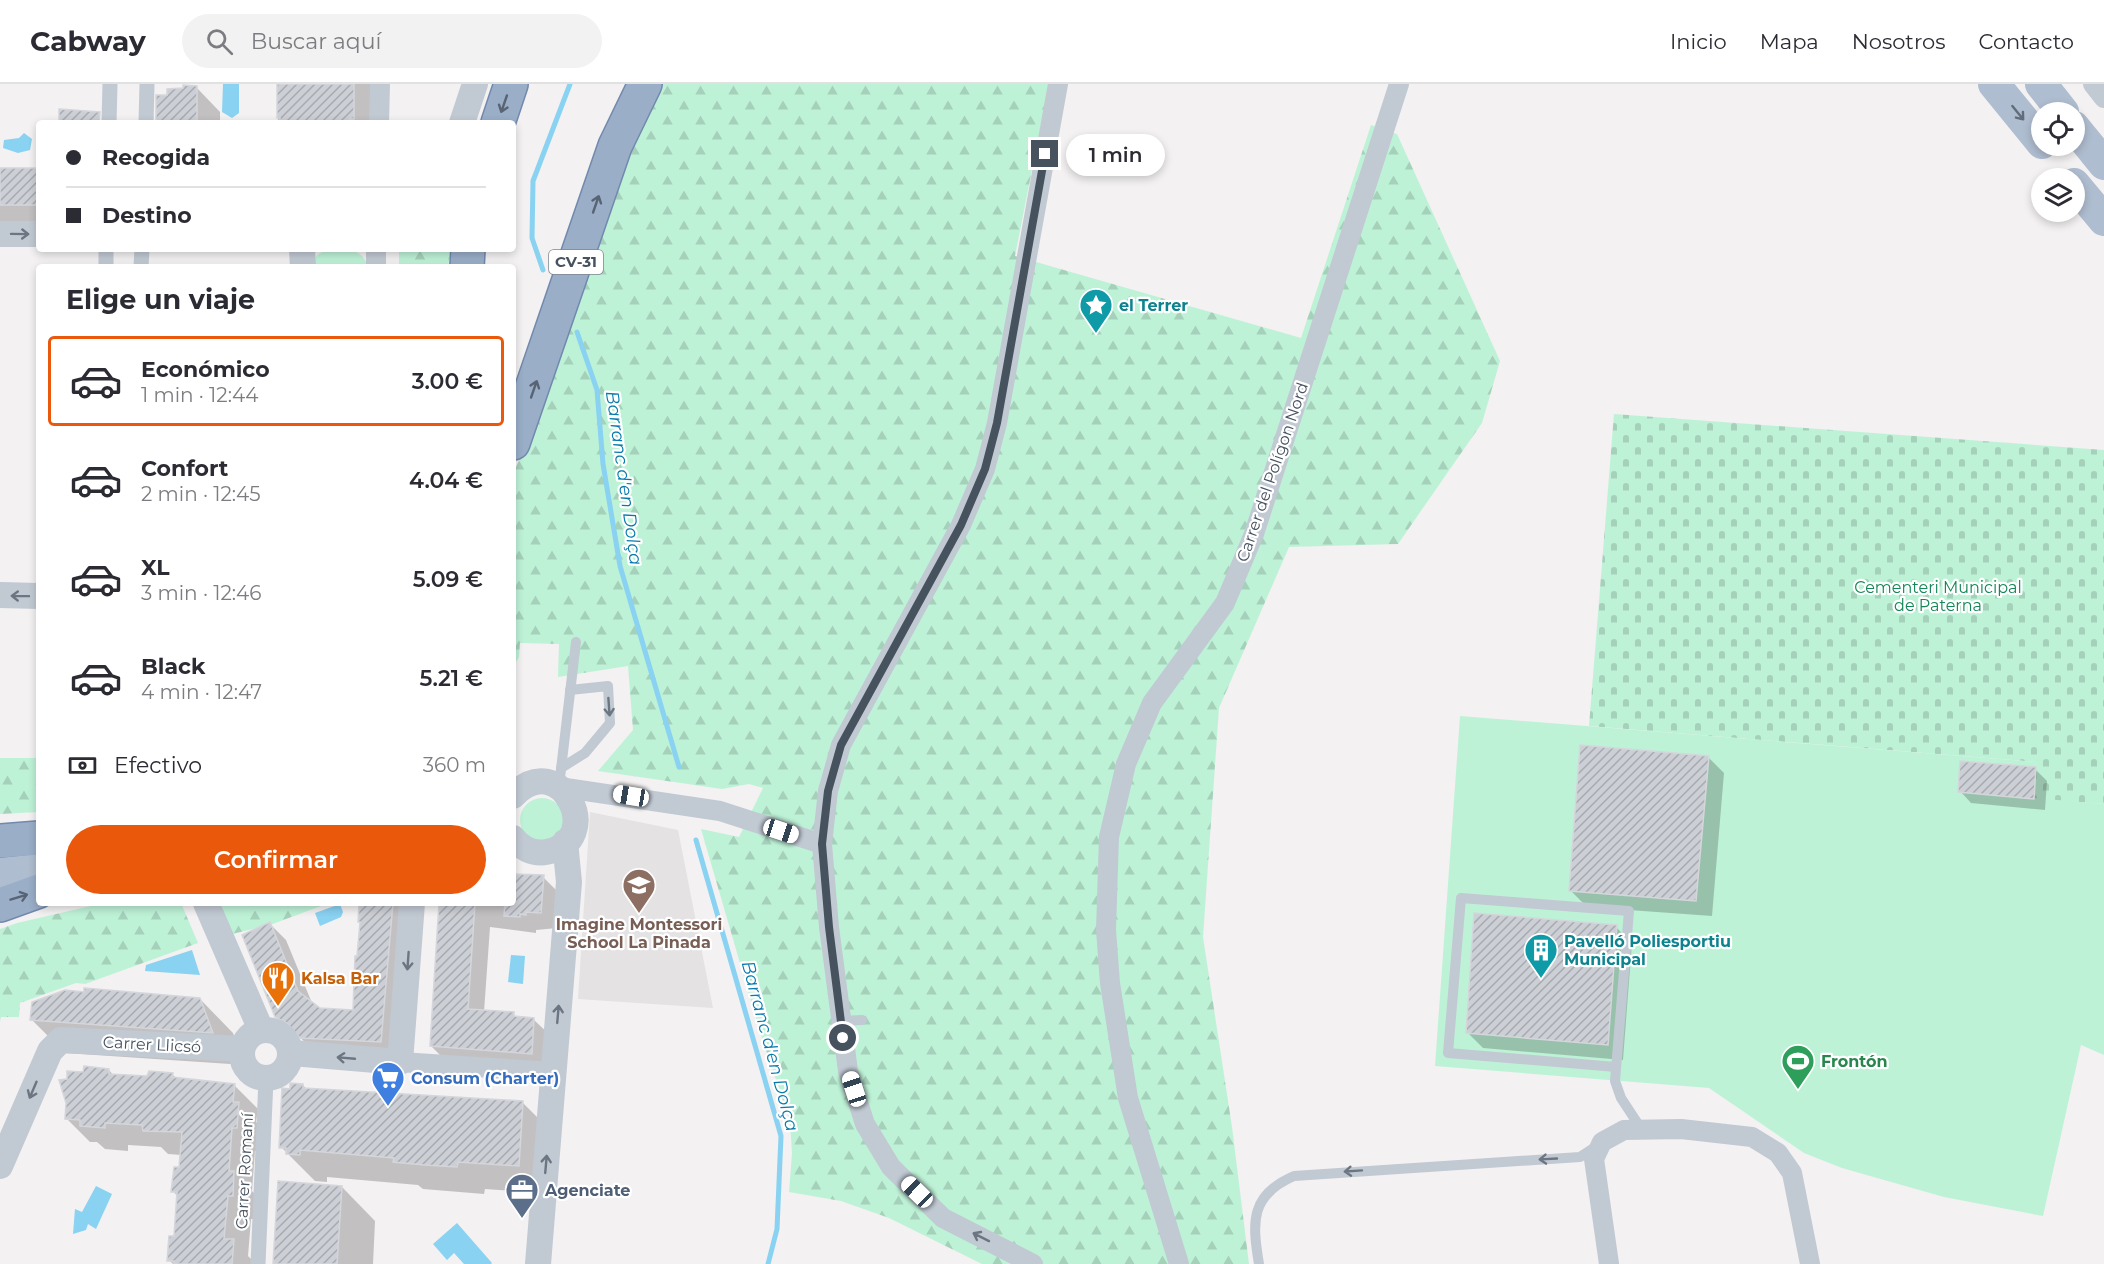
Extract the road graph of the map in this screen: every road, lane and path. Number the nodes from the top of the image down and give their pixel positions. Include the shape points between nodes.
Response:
1 (110, 84) edge
2 (147, 84) edge
3 (380, 84) edge
4 (475, 84) edge
5 (511, 84) edge
6 (645, 84) edge
7 (1058, 84) edge
8 (1399, 84) edge
9 (1994, 84) edge
10 (2041, 84) edge
11 (2093, 84) edge
12 (2104, 98) edge
13 (2055, 102) edge
14 (109, 120) edge
15 (146, 120) edge
16 (379, 120) edge
17 (463, 120) edge
18 (499, 120) edge
19 (2031, 129) edge
20 (2085, 141) edge
21 (2053, 156) edge
22 (2104, 164) edge
23 (2062, 168) edge
24 (2085, 197) edge
25 (2104, 220) edge
26 (0, 234) edge
27 (36, 234) edge
28 (516, 434) edge
29 (0, 595) edge
30 (36, 596) edge
31 (576, 642) dead end
32 (570, 690) junction
33 (560, 777) junction
34 (609, 793) junction
35 (516, 794) edge
36 (575, 809) junction
37 (36, 838) edge
38 (0, 841) edge
39 (516, 841) edge
40 (565, 842) junction
41 (822, 844) junction
42 (36, 870) edge
43 (0, 874) edge
44 (36, 892) edge
45 (0, 905) edge
46 (207, 906) edge
47 (412, 906) edge
48 (862, 1020) dead end
49 (840, 1021) junction
50 (261, 1030) junction
51 (242, 1049) junction
52 (292, 1053) junction
53 (400, 1062) junction
54 (1616, 1068) junction
55 (554, 1072) junction
56 (266, 1079) junction
57 (1642, 1130) junction
58 (1602, 1142) junction
59 (0, 1166) edge
60 (1603, 1231) junction
61 (258, 1264) edge
62 (538, 1264) edge
63 (1033, 1264) edge
64 (1179, 1264) edge
65 (1259, 1264) edge
66 (1597, 1264) edge
67 (1610, 1264) edge
68 (1810, 1264) edge

1 - 14 street
2 - 15 street
3 - 16 street
4 - 17 street
5 -> 18 highway
28 -> 6 highway, CV-31 via 615,146
7 - 41 street via 997,423 985,469 961,525 841,745 828,791
8 - 64 street, Carrer del Polígon Nord via 1254,534 1225,603 1152,703 1126,764 1109,837 1106,930 1128,1098
9 -> 19 main road
10 - 13 main road
11 - 12 street
20 - 22 main road
21 - 23 main road
24 - 25 main road
26 -> 27 street
30 -> 29 street
31 - 32 lane
32 - 33 lane
32 -> 33 lane via 608,686 610,723
33 - 34 street
33 - 35 street via 528,784
33 - 36 street
34 - 36 street
34 - 41 street via 720,811
36 - 40 street via 575,827
37 - 38 highway
39 - 40 street via 534,852 556,849
55 -> 40 street via 569,882
41 - 49 street
42 - 43 main road
45 -> 44 highway
46 - 50 street
47 -> 53 street
48 - 49 lane
63 -> 49 street via 943,1218 891,1167 865,1125 848,1071
50 - 51 street via 249,1037
50 - 52 street via 275,1031 287,1039
51 - 56 street via 247,1070
51 -> 59 street, Carrer Llicsó via 61,1040 50,1051
53 -> 52 street
52 - 56 street via 279,1076
53 - 55 street
54 - 54 lane via 1629,911 1461,898 1449,1053
54 - 57 lane via 1621,1098
62 -> 55 street
56 - 61 street, Carrer Romaní
57 - 58 street via 1624,1130
57 - 68 street via 1681,1129 1752,1137 1778,1153 1792,1173
58 - 60 street via 1594,1159
58 -> 65 lane via 1580,1157 1294,1176 1269,1189 1258,1206 1253,1231
60 - 66 lane
60 - 67 street

